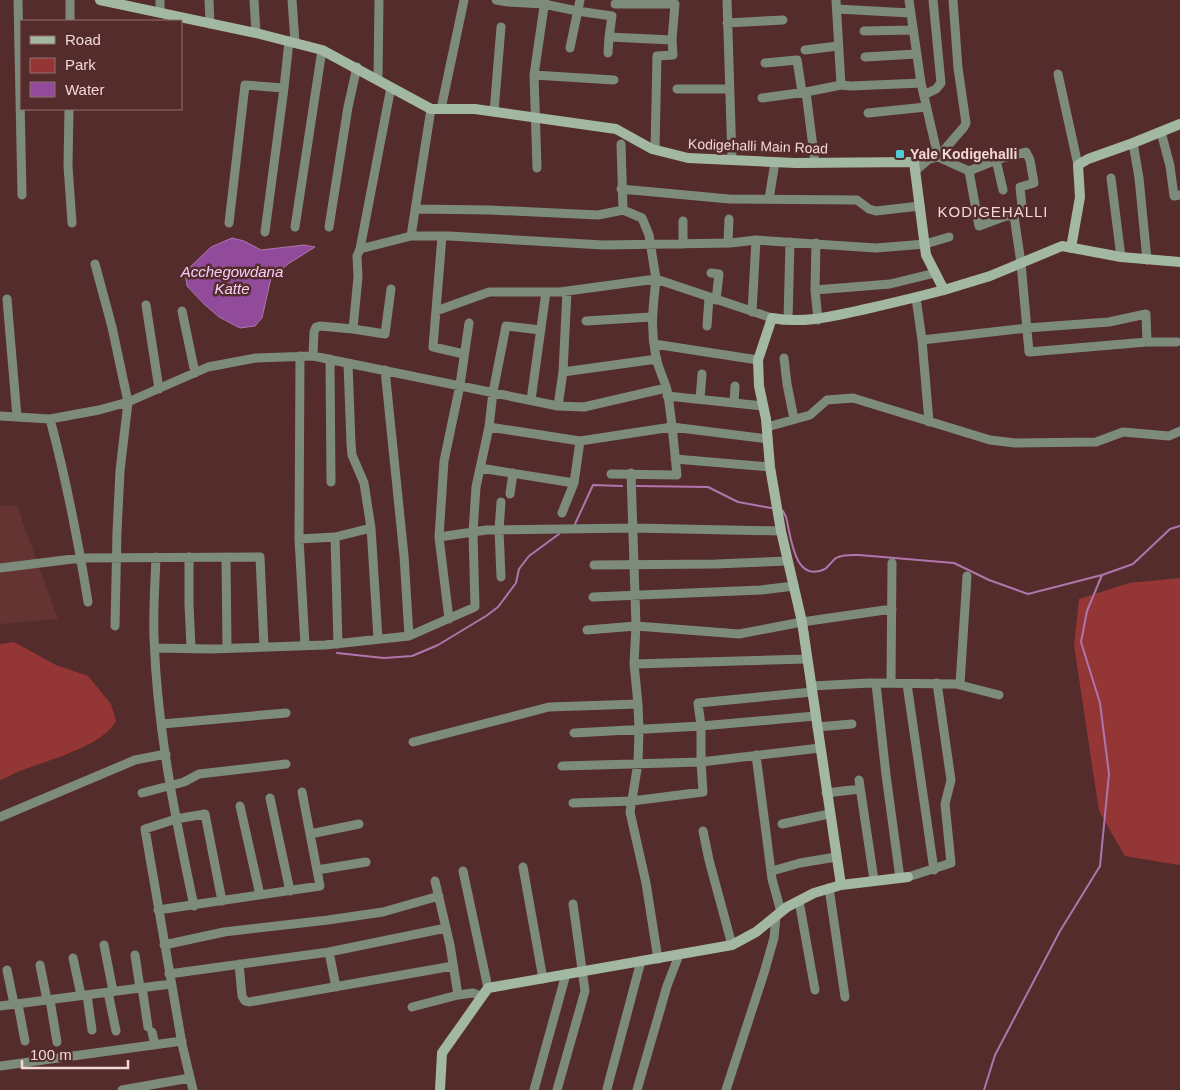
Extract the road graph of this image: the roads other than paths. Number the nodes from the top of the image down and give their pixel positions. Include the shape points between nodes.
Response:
1 (18, 0) edge
2 (70, 0) edge
3 (100, 0) edge
4 (160, 0) edge
5 (209, 0) edge
6 (254, 0) edge
7 (292, 0) edge
8 (379, 0) edge
9 (464, 0) edge
10 (496, 0) edge
11 (580, 0) edge
12 (727, 0) edge
13 (909, 0) edge
14 (932, 0) edge
15 (953, 0) edge
16 (508, 1) edge
17 (544, 2) edge
18 (616, 2) edge
19 (675, 2) edge
20 (837, 4) edge
21 (577, 12) junction
22 (160, 13) junction
23 (910, 13) junction
24 (612, 16) junction
25 (70, 20) edge
26 (783, 20) dead end
27 (727, 23) junction
28 (210, 24) junction
29 (501, 27) dead end
30 (912, 30) junction
31 (864, 31) dead end
32 (256, 33) junction
33 (609, 37) junction
34 (672, 40) junction
35 (292, 41) junction
36 (838, 46) junction
37 (570, 48) dead end
38 (322, 50) junction
39 (805, 50) dead end
40 (608, 53) dead end
41 (916, 54) junction
42 (866, 56) dead end
43 (765, 64) dead end
44 (357, 67) junction
45 (1058, 74) dead end
46 (534, 75) junction
47 (378, 79) junction
48 (614, 80) dead end
49 (921, 83) junction
50 (841, 84) junction
51 (391, 87) junction
52 (284, 88) junction
53 (729, 88) junction
54 (677, 89) dead end
55 (804, 92) junction
56 (924, 95) junction
57 (20, 98) edge
58 (762, 98) dead end
59 (926, 107) junction
60 (436, 109) junction
61 (20, 110) edge
62 (69, 110) edge
63 (494, 112) junction
64 (868, 113) dead end
65 (535, 116) junction
66 (1180, 124) edge
67 (1161, 132) junction
68 (1133, 143) junction
69 (620, 144) dead end
70 (654, 149) junction
71 (938, 157) junction
72 (732, 159) junction
73 (996, 160) junction
74 (775, 162) junction
75 (815, 163) junction
76 (1078, 165) junction
77 (1180, 165) edge
78 (1170, 166) junction
79 (537, 168) dead end
80 (915, 171) junction
81 (970, 171) junction
82 (1111, 178) dead end
83 (621, 190) junction
84 (1003, 190) dead end
85 (22, 195) dead end
86 (1180, 195) edge
87 (769, 200) junction
88 (920, 206) junction
89 (415, 209) junction
90 (623, 210) junction
91 (1014, 216) junction
92 (729, 219) dead end
93 (683, 221) dead end
94 (229, 222) dead end
95 (72, 223) dead end
96 (295, 227) dead end
97 (329, 227) dead end
98 (264, 232) dead end
99 (411, 236) junction
100 (442, 236) junction
101 (949, 238) dead end
102 (756, 240) junction
103 (790, 242) junction
104 (728, 243) junction
105 (816, 243) junction
106 (683, 244) junction
107 (925, 244) junction
108 (651, 245) junction
109 (1072, 248) junction
110 (360, 250) junction
111 (1121, 257) junction
112 (1147, 260) junction
113 (1180, 262) edge
114 (1021, 263) junction
115 (95, 264) dead end
116 (711, 273) dead end
117 (935, 273) junction
118 (656, 279) junction
119 (391, 288) dead end
120 (815, 290) junction
121 (944, 290) junction
122 (567, 291) junction
123 (546, 292) junction
124 (916, 298) junction
125 (7, 299) dead end
126 (712, 299) junction
127 (146, 305) dead end
128 (182, 311) dead end
129 (436, 311) junction
130 (752, 312) junction
131 (651, 318) junction
132 (772, 318) junction
133 (586, 320) dead end
134 (788, 320) junction
135 (818, 320) junction
136 (469, 323) dead end
137 (707, 326) dead end
138 (1027, 328) junction
139 (353, 329) junction
140 (541, 330) junction
141 (922, 340) junction
142 (1147, 342) junction
143 (1177, 342) dead end
144 (654, 344) junction
145 (464, 354) junction
146 (300, 356) junction
147 (313, 356) junction
148 (784, 358) dead end
149 (330, 359) junction
150 (656, 359) junction
151 (758, 360) junction
152 (348, 363) junction
153 (385, 370) junction
154 (563, 372) junction
155 (195, 373) junction
156 (702, 374) dead end
157 (460, 385) junction
158 (735, 386) dead end
159 (159, 389) junction
160 (493, 392) junction
161 (667, 392) junction
162 (700, 399) junction
163 (531, 400) junction
164 (128, 402) junction
165 (734, 403) junction
166 (558, 406) junction
167 (763, 406) junction
168 (0, 416) edge
169 (17, 417) junction
170 (50, 419) junction
171 (794, 419) junction
172 (929, 422) junction
173 (489, 427) junction
174 (672, 427) junction
175 (767, 427) junction
176 (1180, 431) edge
177 (768, 439) junction
178 (580, 440) junction
179 (675, 459) junction
180 (770, 467) junction
181 (480, 468) junction
182 (513, 473) junction
183 (611, 474) dead end
184 (631, 474) junction
185 (331, 482) dead end
186 (574, 483) junction
187 (510, 494) dead end
188 (501, 502) dead end
189 (562, 513) dead end
190 (371, 528) junction
191 (634, 528) junction
192 (499, 530) junction
193 (781, 531) junction
194 (473, 532) junction
195 (335, 537) junction
196 (439, 537) junction
197 (299, 539) junction
198 (116, 557) junction
199 (156, 557) junction
200 (189, 557) junction
201 (226, 557) junction
202 (81, 558) junction
203 (788, 561) junction
204 (892, 563) dead end
205 (594, 565) dead end
206 (635, 565) junction
207 (0, 568) edge
208 (967, 576) dead end
209 (501, 577) dead end
210 (794, 586) junction
211 (634, 595) junction
212 (593, 597) dead end
213 (88, 602) dead end
214 (892, 609) junction
215 (450, 618) junction
216 (802, 622) junction
217 (115, 626) dead end
218 (636, 626) junction
219 (587, 630) dead end
220 (409, 636) junction
221 (378, 639) junction
222 (338, 644) junction
223 (304, 646) junction
224 (264, 647) junction
225 (155, 648) junction
226 (191, 648) junction
227 (228, 648) junction
228 (807, 660) junction
229 (634, 664) junction
230 (891, 683) junction
231 (937, 683) junction
232 (876, 684) junction
233 (907, 684) junction
234 (960, 684) junction
235 (812, 689) junction
236 (999, 695) dead end
237 (638, 704) junction
238 (286, 713) dead end
239 (815, 716) junction
240 (162, 724) junction
241 (852, 724) dead end
242 (701, 726) junction
243 (817, 727) junction
244 (639, 730) junction
245 (574, 733) dead end
246 (413, 742) dead end
247 (820, 748) junction
248 (166, 754) junction
249 (756, 755) junction
250 (701, 762) junction
251 (638, 763) junction
252 (286, 764) dead end
253 (562, 766) dead end
254 (171, 786) junction
255 (302, 792) dead end
256 (142, 793) dead end
257 (826, 793) junction
258 (270, 798) dead end
259 (632, 801) junction
260 (573, 803) dead end
261 (240, 806) dead end
262 (830, 814) junction
263 (0, 817) edge
264 (176, 819) junction
265 (359, 824) dead end
266 (782, 824) dead end
267 (703, 831) dead end
268 (310, 834) junction
269 (836, 857) junction
270 (366, 862) dead end
271 (523, 867) dead end
272 (317, 870) junction
273 (934, 870) junction
274 (463, 871) dead end
275 (772, 871) junction
276 (904, 877) junction
277 (874, 880) junction
278 (435, 881) dead end
279 (841, 885) junction
280 (829, 888) junction
281 (290, 891) junction
282 (260, 895) junction
283 (439, 896) junction
284 (222, 901) junction
285 (799, 901) junction
286 (573, 904) dead end
287 (194, 906) junction
288 (158, 910) junction
289 (778, 915) junction
290 (446, 928) junction
291 (164, 944) junction
292 (104, 945) dead end
293 (732, 945) junction
294 (329, 952) junction
295 (135, 955) dead end
296 (678, 955) junction
297 (73, 958) dead end
298 (658, 959) junction
299 (641, 961) junction
300 (239, 964) junction
301 (40, 965) dead end
302 (453, 966) junction
303 (7, 970) dead end
304 (582, 971) junction
305 (566, 974) junction
306 (170, 979) junction
307 (543, 979) junction
308 (336, 987) junction
309 (141, 988) junction
310 (815, 990) dead end
311 (111, 992) junction
312 (484, 992) junction
313 (84, 995) junction
314 (458, 995) junction
315 (845, 997) dead end
316 (49, 1000) junction
317 (16, 1004) junction
318 (0, 1006) edge
319 (412, 1007) dead end
320 (92, 1030) dead end
321 (116, 1031) dead end
322 (25, 1041) dead end
323 (182, 1041) junction
324 (57, 1042) dead end
325 (155, 1045) junction
326 (0, 1066) edge
327 (190, 1078) junction
328 (607, 1089) edge
329 (122, 1090) edge
330 (193, 1090) edge
331 (440, 1090) edge
332 (534, 1090) edge
333 (557, 1090) edge
334 (637, 1090) edge
335 (726, 1090) edge

1 - 57 street
2 - 25 street
3 - 22 street, Kodigehalli Main Road
4 - 22 street
5 - 28 street
6 - 32 street
7 - 35 street
8 - 47 street
9 - 60 street
10 - 16 street
11 - 21 street
12 - 27 street
13 - 23 street
14 - 56 street via 940,83
15 - 71 street via 966,123
16 - 17 street
17 - 21 street
17 - 46 street
18 - 19 street
18 - 24 street
19 - 34 street
20 - 23 street
20 - 36 street
21 - 24 street
21 - 37 street
22 - 28 street, Kodigehalli Main Road
23 - 30 street
24 - 33 street
26 - 27 street
27 - 53 street
28 - 32 street, Kodigehalli Main Road
29 - 63 street
30 - 31 street
30 - 41 street
32 - 35 street, Kodigehalli Main Road
33 - 34 street
33 - 40 street
34 - 70 street via 673,55 657,56
35 - 38 street, Kodigehalli Main Road
35 - 52 street
36 - 39 street
36 - 50 street
38 - 44 street, Kodigehalli Main Road
38 - 96 street
41 - 42 street
41 - 49 street
43 - 55 street via 797,60
44 - 47 street, Kodigehalli Main Road
44 - 97 street
45 - 76 street
46 - 48 street
46 - 65 street
47 - 51 street, Kodigehalli Main Road
49 - 50 street
49 - 56 street
50 - 55 street
51 - 60 street, Kodigehalli Main Road
51 - 110 street
52 - 94 street via 245,85
52 - 98 street
53 - 54 street
53 - 72 street
55 - 58 street
55 - 75 street
56 - 59 street
59 - 64 street
59 - 71 street
60 - 63 street, Kodigehalli Main Road
60 - 89 street
61 - 85 street
62 - 95 street
63 - 65 street, Kodigehalli Main Road
65 - 70 street, Kodigehalli Main Road via 616,129
65 - 79 street
66 - 67 street
67 - 68 street
67 - 78 street
68 - 76 street
68 - 112 street
69 - 83 street
70 - 72 street, Kodigehalli Main Road via 688,158
71 - 80 street via 929,159
71 - 81 street
72 - 74 street, Kodigehalli Main Road
73 - 81 street
73 - 84 street
73 - 91 street via 1026,152 1030,160 1034,183 1020,187 1022,207
74 - 75 street, Kodigehalli Main Road
74 - 87 street
75 - 80 street, Kodigehalli Main Road via 914,162
76 - 109 street via 1080,197
77 - 78 street
78 - 86 street via 1174,196
80 - 88 street
81 - 91 street via 979,226
82 - 111 street
83 - 87 street
83 - 90 street
87 - 88 street via 857,200 876,210
88 - 107 street
89 - 90 street via 598,215
89 - 99 street
90 - 108 street via 642,218
91 - 114 street
92 - 104 street
93 - 106 street
99 - 100 street
99 - 110 street
100 - 108 street
100 - 129 street
101 - 107 street
102 - 103 street
102 - 104 street
102 - 130 street
103 - 105 street
103 - 134 street
104 - 106 street
105 - 107 street via 876,248
105 - 120 street
106 - 108 street
107 - 117 street via 926,255
108 - 118 street
109 - 111 street
109 - 114 street via 1062,246
110 - 139 street
111 - 112 street
112 - 113 street
114 - 121 street
114 - 138 street
115 - 164 street
116 - 126 street via 719,274
117 - 120 street via 890,284
117 - 121 street
118 - 122 street
118 - 126 street
118 - 131 street
119 - 139 street via 385,334
120 - 135 street
121 - 124 street
122 - 123 street
122 - 154 street
123 - 129 street via 489,292
123 - 140 street
124 - 135 street
124 - 141 street
125 - 169 street
126 - 130 street
126 - 137 street
127 - 159 street
128 - 155 street
129 - 145 street via 433,347
130 - 132 street
131 - 133 street
131 - 144 street
132 - 134 street
132 - 151 street
134 - 135 street
136 - 145 street
138 - 141 street
138 - 142 street via 1029,352
138 - 142 street via 1109,322 1146,314
139 - 147 street via 316,327
140 - 160 street via 506,326
140 - 163 street
141 - 172 street
142 - 143 street
144 - 150 street
144 - 151 street
145 - 157 street
146 - 147 street
146 - 155 street via 256,358 208,367
146 - 197 street
147 - 149 street
148 - 171 street
149 - 152 street
149 - 185 street
150 - 154 street
150 - 161 street
151 - 167 street
152 - 153 street
152 - 190 street via 352,455 364,483
153 - 157 street
153 - 220 street
154 - 166 street
155 - 159 street
156 - 162 street
157 - 160 street
157 - 196 street via 444,461
158 - 165 street
159 - 164 street
160 - 163 street
160 - 173 street
161 - 162 street
161 - 166 street via 584,406
161 - 174 street
162 - 165 street
163 - 166 street
164 - 170 street
164 - 198 street via 120,471
165 - 167 street
167 - 175 street
168 - 169 street
169 - 170 street
170 - 202 street
171 - 172 street via 810,415 827,400 853,398
171 - 175 street
172 - 176 street via 990,440 1015,443 1096,442 1123,432 1169,436
173 - 178 street
173 - 181 street
174 - 177 street
174 - 178 street
174 - 179 street
175 - 177 street
177 - 180 street
178 - 186 street
179 - 180 street
179 - 184 street via 677,475
180 - 193 street
181 - 182 street
181 - 194 street
182 - 186 street
182 - 187 street
183 - 184 street
184 - 191 street
186 - 189 street
188 - 192 street
190 - 195 street
190 - 221 street
191 - 192 street
191 - 193 street
191 - 206 street
192 - 194 street
192 - 209 street
193 - 203 street
194 - 196 street
194 - 215 street via 475,607
195 - 197 street
195 - 222 street
196 - 215 street
197 - 223 street
198 - 199 street
198 - 202 street
198 - 217 street
199 - 200 street
199 - 225 street
200 - 201 street
200 - 226 street
201 - 224 street via 260,557
201 - 227 street
202 - 207 street
202 - 213 street
203 - 206 street
203 - 210 street
204 - 214 street
205 - 206 street
206 - 211 street
208 - 234 street
210 - 211 street
210 - 216 street
211 - 212 street
211 - 218 street
214 - 216 street
214 - 230 street
215 - 220 street
216 - 218 street via 739,634
216 - 228 street
218 - 219 street
218 - 229 street
220 - 221 street
221 - 222 street
222 - 223 street
223 - 224 street
224 - 227 street
225 - 226 street
225 - 240 street
226 - 227 street
228 - 229 street
228 - 235 street
229 - 237 street
230 - 232 street
230 - 233 street
231 - 233 street
231 - 234 street
231 - 273 street via 951,780 945,804 951,863
232 - 235 street
232 - 276 street via 886,775
233 - 273 street
234 - 236 street
235 - 239 street
235 - 242 street via 698,703
237 - 244 street
237 - 246 street via 549,707
238 - 240 street
239 - 242 street
239 - 243 street
240 - 248 street
241 - 243 street
242 - 244 street
242 - 250 street
243 - 247 street
244 - 245 street
244 - 251 street
247 - 249 street
247 - 257 street
248 - 254 street
248 - 263 street via 135,760
249 - 250 street
249 - 275 street
250 - 251 street
250 - 259 street via 703,792
251 - 253 street
251 - 259 street
252 - 254 street via 199,774
254 - 256 street
254 - 264 street
255 - 268 street
257 - 262 street
257 - 277 street via 860,785
258 - 281 street
259 - 260 street
259 - 298 street via 630,812
261 - 282 street
262 - 266 street
262 - 269 street
264 - 284 street via 205,814
264 - 287 street
264 - 288 street via 145,830
265 - 268 street
267 - 293 street
268 - 272 street
269 - 275 street
269 - 279 street
270 - 272 street
271 - 307 street
272 - 281 street via 320,886
273 - 276 street
274 - 312 street
275 - 289 street
276 - 277 street
277 - 279 street
278 - 283 street
279 - 280 street
280 - 285 street
280 - 315 street
281 - 282 street
282 - 284 street
283 - 290 street
283 - 291 street via 383,912 224,932
284 - 287 street
285 - 289 street
285 - 310 street
286 - 304 street
287 - 288 street
288 - 291 street
289 - 293 street
289 - 335 street via 774,938
290 - 294 street
290 - 302 street
291 - 306 street
292 - 311 street
293 - 296 street
294 - 300 street
294 - 308 street
295 - 309 street
296 - 298 street
296 - 334 street
297 - 313 street
298 - 299 street
299 - 304 street
299 - 328 street
300 - 306 street
300 - 308 street via 245,1001
301 - 316 street
302 - 308 street
302 - 314 street
303 - 317 street
304 - 305 street
304 - 333 street via 585,991
305 - 307 street
305 - 332 street
306 - 309 street
306 - 323 street
307 - 312 street
309 - 311 street
309 - 325 street
311 - 313 street
311 - 321 street
312 - 314 street
312 - 331 street via 442,1053
313 - 316 street
313 - 320 street
314 - 319 street
316 - 317 street
316 - 324 street
317 - 318 street
317 - 322 street
323 - 325 street
323 - 327 street
325 - 326 street
327 - 329 street
327 - 330 street

